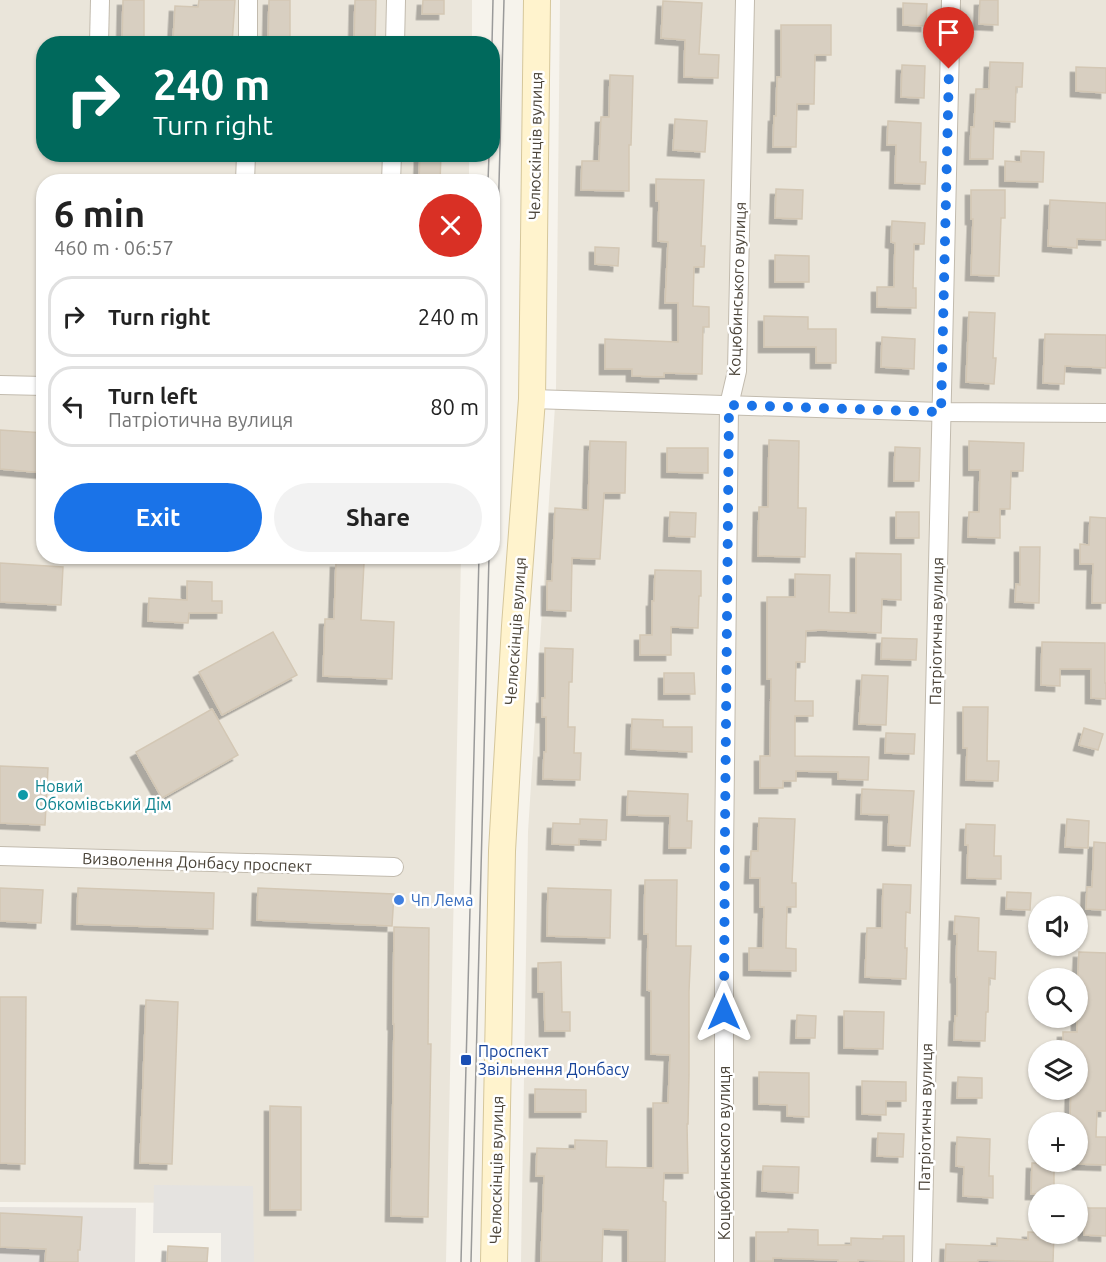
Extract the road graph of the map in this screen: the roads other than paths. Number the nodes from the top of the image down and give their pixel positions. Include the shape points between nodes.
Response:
1 (100, 0) edge
2 (248, 0) edge
3 (396, 0) edge
4 (537, 0) edge
5 (745, 0) edge
6 (951, 0) edge
7 (99, 36) edge
8 (248, 36) edge
9 (394, 36) edge
10 (0, 385) edge
11 (36, 386) edge
12 (532, 399) junction
13 (729, 405) junction
14 (941, 412) junction
15 (1106, 413) edge
16 (0, 856) edge
17 (394, 867) dead end
18 (494, 1262) edge
19 (724, 1262) edge
20 (922, 1262) edge

1 - 7 street
2 - 8 street
3 - 9 street
4 - 12 main road, Челюскінців вулиця
5 - 13 street, Коцюбинського вулиця via 737,371
6 - 14 street, Патріотична вулиця
10 - 11 street
12 - 13 street
12 - 18 main road, Челюскінців вулиця via 502,851
13 - 14 street
13 - 19 street, Коцюбинського вулиця
14 - 15 street
14 - 20 street, Патріотична вулиця
16 - 17 street, Визволення Донбасу проспект

